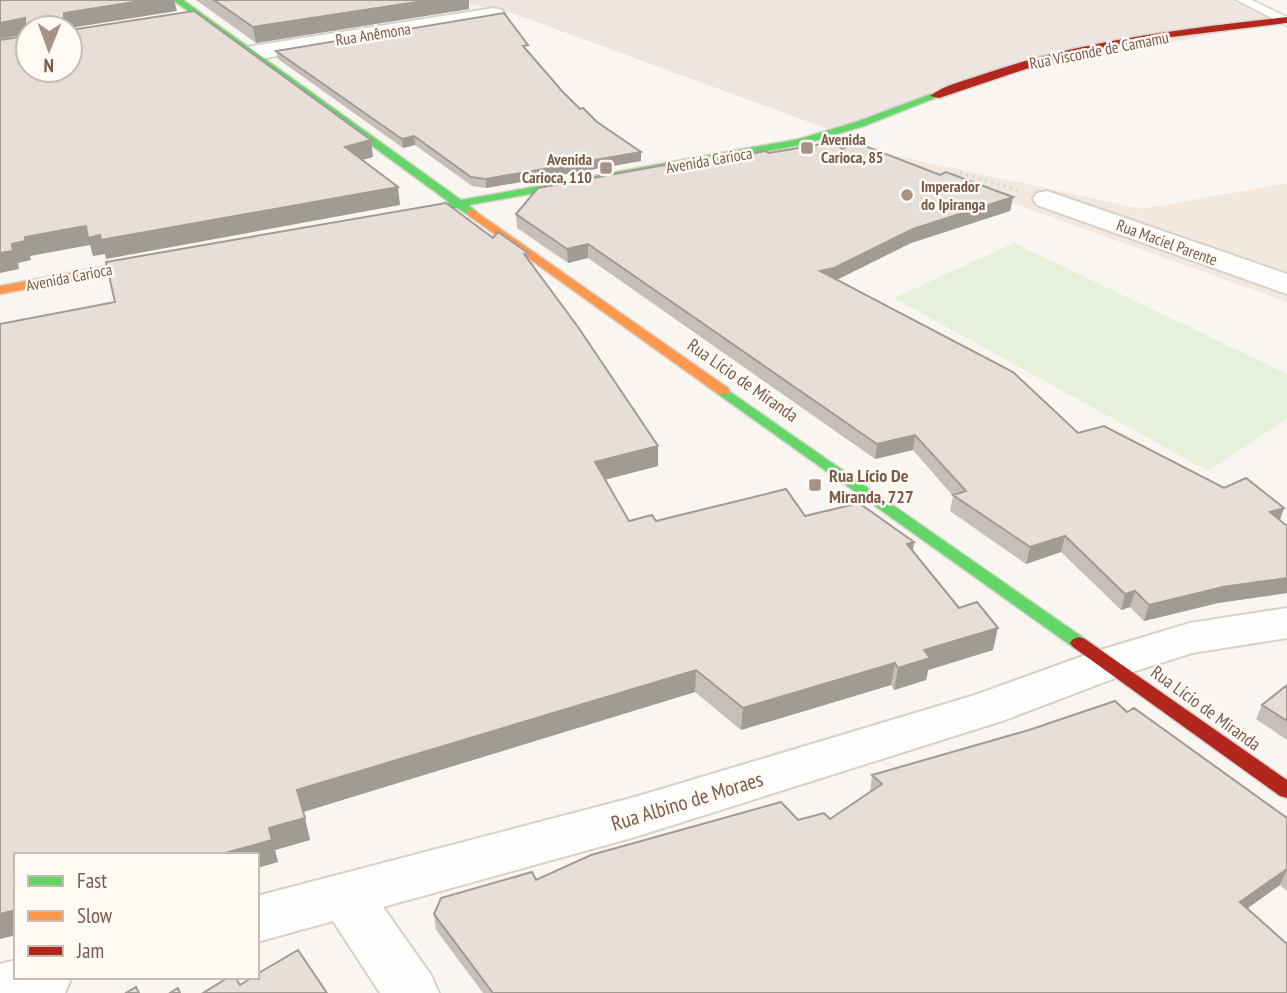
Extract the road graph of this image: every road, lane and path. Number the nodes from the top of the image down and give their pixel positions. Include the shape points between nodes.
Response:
1 (1243, 0) edge
2 (176, 11) edge
3 (494, 15) edge
4 (201, 18) joint
5 (1286, 21) edge
6 (253, 53) junction
7 (839, 133) joint
8 (947, 179) edge
9 (1047, 199) joint
10 (459, 204) junction
11 (425, 210) edge
12 (178, 257) edge
13 (1287, 285) edge
14 (0, 290) edge
15 (1287, 623) edge
16 (1111, 663) junction
17 (1287, 790) edge
18 (345, 895) junction
19 (259, 918) edge
20 (38, 979) edge
21 (0, 989) edge
22 (411, 993) edge

1 - 5 lane
2 - 4 street
3 - 6 street, Rua Anêmona
4 - 6 street, Rua Lício de Miranda
5 - 7 street, Rua Visconde de Camamu via 1113,44 1036,61
6 - 10 street, Rua Lício de Miranda
7 - 10 street, Avenida Carioca
8 - 9 path via 958,172
9 - 13 street, Rua Maciel Parente
10 - 11 street, Avenida Carioca
10 - 16 street, Rua Lício de Miranda
12 - 14 street, Avenida Carioca
15 - 16 street, Rua Albino de Moraes via 1190,638
16 - 17 street, Rua Lício de Miranda
16 - 18 street, Rua Albino de Moraes via 989,708 635,817
18 - 19 street, Rua Albino de Moraes
18 - 22 street
20 - 21 street

